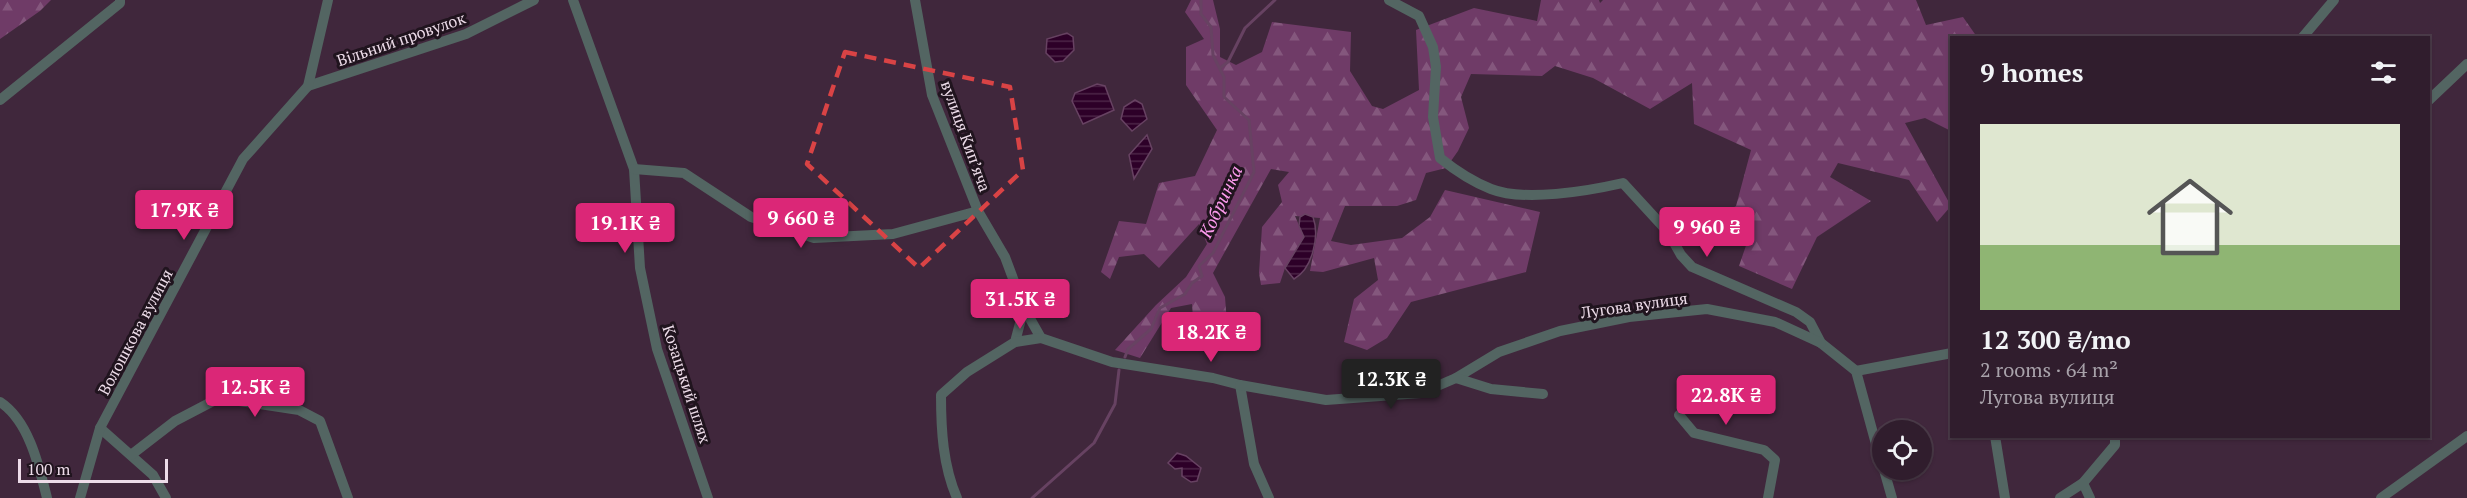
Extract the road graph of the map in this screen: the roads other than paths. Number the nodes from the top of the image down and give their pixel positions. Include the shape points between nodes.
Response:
1 (120, 0) edge
2 (328, 0) edge
3 (534, 0) edge
4 (573, 0) edge
5 (915, 0) edge
6 (1389, 0) edge
7 (2334, 0) edge
8 (2304, 36) edge
9 (2467, 64) edge
10 (308, 86) junction
11 (0, 100) edge
12 (2430, 100) edge
13 (634, 169) junction
14 (978, 211) junction
15 (1024, 308) junction
16 (1041, 338) junction
17 (1015, 342) junction
18 (1821, 343) junction
19 (1950, 353) edge
20 (1856, 371) junction
21 (1456, 378) junction
22 (1239, 385) junction
23 (1543, 394) dead end
24 (0, 402) edge
25 (1679, 415) dead end
26 (100, 428) junction
27 (1872, 428) edge
28 (2467, 436) edge
29 (1995, 438) edge
30 (2115, 438) edge
31 (131, 455) junction
32 (1887, 480) edge
33 (2083, 483) junction
34 (47, 498) edge
35 (80, 498) edge
36 (166, 498) edge
37 (348, 498) edge
38 (708, 498) edge
39 (957, 498) edge
40 (1269, 498) edge
41 (1768, 498) edge
42 (1892, 498) edge
43 (2005, 498) edge
44 (2060, 498) edge
45 (2090, 498) edge
46 (2381, 498) edge

1 - 11 street
2 - 10 street, Волошкова вулиця
3 - 10 street, Вільний провулок via 466,34
4 - 13 street, Козацький шлях
5 - 14 street, вулиця Кипʼяча via 932,95
6 - 18 street, Лугова вулиця via 1419,16 1433,47 1433,117 1440,158 1463,176 1493,190 1522,195 1623,183 1668,232 1692,267 1797,312 1810,322
7 - 8 street
9 - 12 street
10 - 26 street, Волошкова вулиця via 243,159
13 - 14 street, вулиця Кипʼяча via 684,173 751,218 814,238 893,234
13 - 38 street, Козацький шлях via 640,268 657,349
14 - 15 street, вулиця Кипʼяча via 1005,257
15 - 16 street, вулиця Кипʼяча
15 - 17 street
16 - 17 street
16 - 22 street, Лугова вулиця via 1112,362
17 - 39 street via 967,372 941,395 941,429
18 - 20 street, Лугова вулиця
18 - 21 street, Лугова вулиця via 1775,322 1707,309 1629,318 1560,332 1499,352
19 - 20 street
20 - 27 street
21 - 22 street, Лугова вулиця via 1422,393 1326,400
21 - 23 street via 1491,389
22 - 40 street via 1254,464
24 - 34 street via 11,409 37,455
25 - 41 street via 1694,433 1764,450 1775,460
26 - 31 street
26 - 35 street, Волошкова вулиця
28 - 46 street
29 - 43 street
30 - 33 street via 2115,445
31 - 36 street via 153,475
31 - 37 street via 175,421 219,398 299,410 320,421
32 - 42 street
33 - 44 street
33 - 45 street

